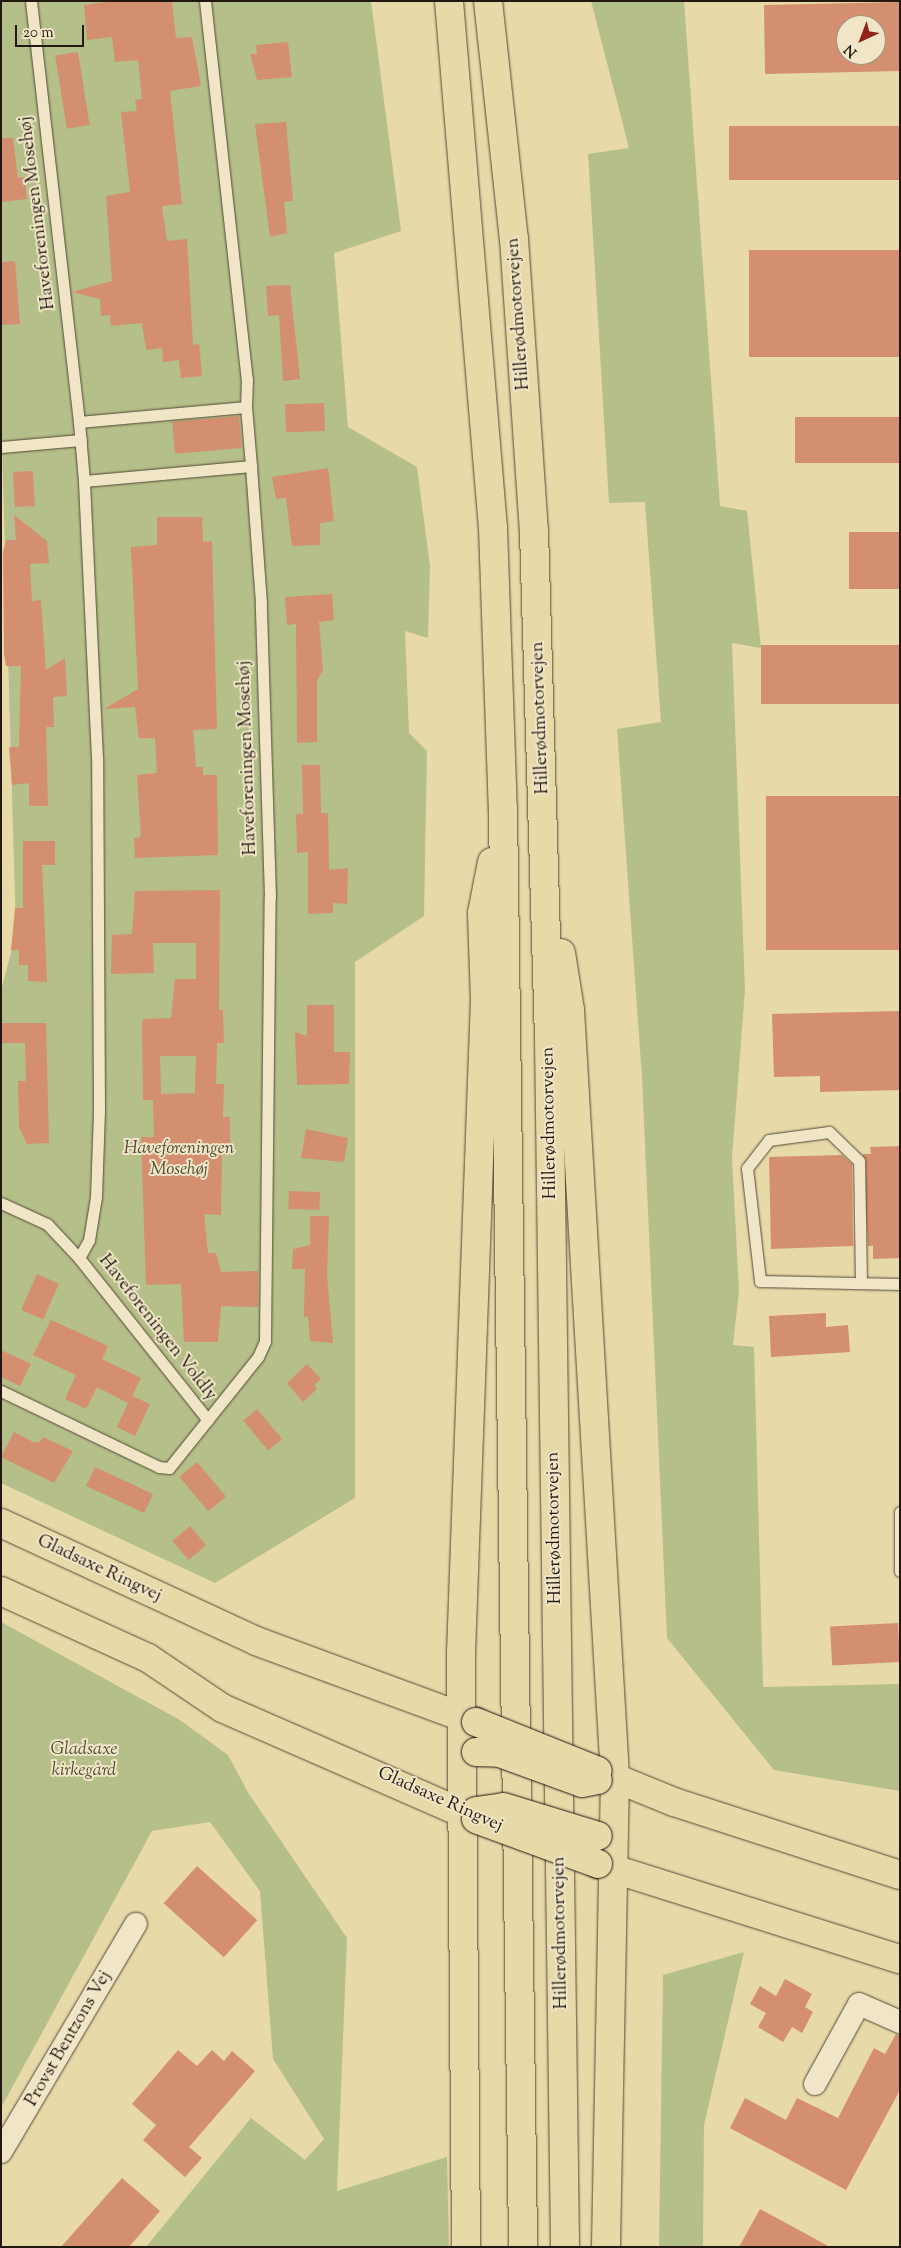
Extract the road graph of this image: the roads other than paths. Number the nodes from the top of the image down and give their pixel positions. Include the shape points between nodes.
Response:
1 (31, 1) edge
2 (205, 1) edge
3 (449, 1) edge
4 (488, 1) edge
5 (246, 407) junction
6 (79, 422) junction
7 (81, 440) junction
8 (1, 447) edge
9 (251, 466) junction
10 (84, 481) junction
11 (503, 809) junction
12 (546, 867) junction
13 (1, 1203) edge
14 (79, 1258) junction
15 (861, 1283) junction
16 (900, 1284) edge
17 (1, 1391) edge
18 (208, 1420) junction
19 (900, 1512) edge
20 (1, 1524) edge
21 (900, 1571) edge
22 (1, 1591) edge
23 (469, 1719) junction
24 (469, 1755) junction
25 (604, 1776) junction
26 (472, 1815) junction
27 (606, 1834) junction
28 (606, 1867) junction
29 (900, 1876) edge
30 (136, 1924) dead end
31 (900, 1959) edge
32 (900, 2022) edge
33 (815, 2084) dead end
34 (1, 2152) edge
35 (466, 2247) edge
36 (523, 2247) edge
37 (565, 2247) edge
38 (606, 2247) edge

1 - 6 lane, Haveforeningen Mosehøj
2 - 5 lane, Haveforeningen Mosehøj via 247,379
3 - 11 main road via 492,518
4 - 12 main road, Hillerødmotorvejen via 514,239 534,522
5 - 6 lane
5 - 9 lane, Haveforeningen Mosehøj
6 - 7 lane, Haveforeningen Mosehøj
7 - 8 lane
7 - 10 lane, Haveforeningen Mosehøj
9 - 10 lane
9 - 18 lane, Haveforeningen Mosehøj via 270,897 266,1341
10 - 14 lane, Haveforeningen Mosehøj via 97,758 99,1100 96,1197 90,1240
11 - 23 main road via 482,913 486,1000
11 - 36 main road
12 - 25 main road via 570,1010
12 - 37 main road, Hillerødmotorvejen
13 - 14 lane, Haveforeningen Voldly via 47,1224
14 - 18 lane, Haveforeningen Voldly
15 - 15 lane via 859,1161 829,1132 769,1140 747,1168 760,1281
15 - 16 lane
17 - 18 lane, Haveforeningen Voldly via 159,1467 169,1468
19 - 21 lane
20 - 23 main road, Gladsaxe Ringvej via 256,1641
22 - 26 main road, Gladsaxe Ringvej via 148,1658 222,1708
23 - 24 main road
23 - 25 main road, Gladsaxe Ringvej, bridge
24 - 25 main road, bridge via 500,1753 582,1783
24 - 26 main road
25 - 27 main road
25 - 29 main road, Gladsaxe Ringvej
26 - 27 main road, bridge via 503,1807
26 - 28 main road, Gladsaxe Ringvej, bridge
26 - 35 main road
27 - 28 main road
28 - 31 main road, Gladsaxe Ringvej
28 - 38 main road
30 - 34 street, Provst Bentzons Vej
32 - 33 street via 860,2004

